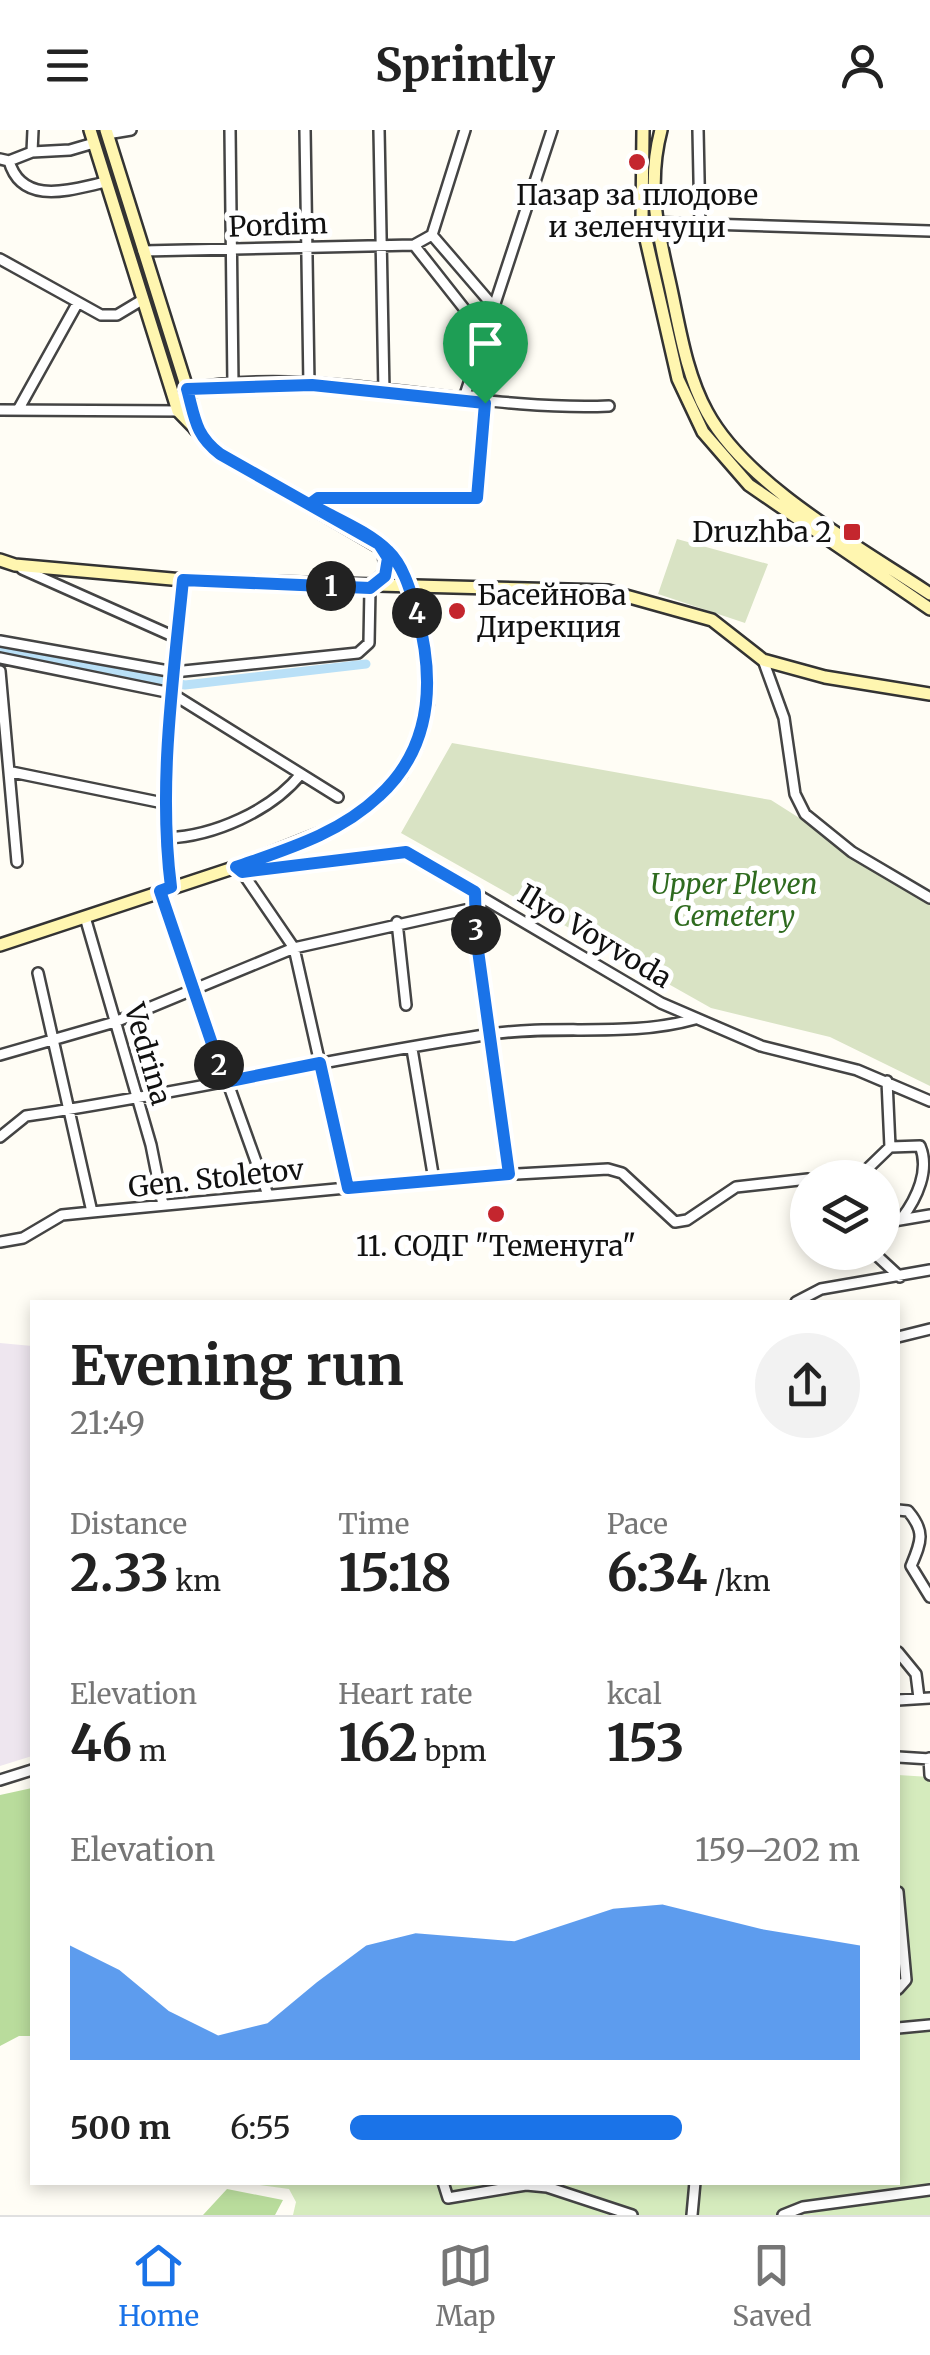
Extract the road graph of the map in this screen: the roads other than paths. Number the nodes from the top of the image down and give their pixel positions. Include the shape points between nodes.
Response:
1 (33, 130) edge
2 (90, 130) edge
3 (131, 130) edge
4 (230, 130) edge
5 (305, 130) edge
6 (379, 130) edge
7 (465, 130) edge
8 (552, 130) edge
9 (660, 130) edge
10 (698, 130) edge
11 (641, 131) edge
12 (106, 132) edge
13 (94, 144) junction
14 (32, 152) junction
15 (654, 156) junction
16 (5, 160) edge
17 (106, 182) junction
18 (649, 222) junction
19 (700, 226) junction
20 (930, 231) edge
21 (432, 235) junction
22 (381, 244) junction
23 (414, 245) junction
24 (308, 246) junction
25 (232, 249) junction
26 (144, 252) junction
27 (0, 259) edge
28 (142, 300) junction
29 (77, 304) junction
30 (494, 306) junction
31 (166, 323) junction
32 (151, 328) junction
33 (234, 385) junction
34 (309, 385) junction
35 (187, 389) junction
36 (384, 392) junction
37 (463, 401) junction
38 (485, 403) junction
39 (610, 406) dead end
40 (0, 410) edge
41 (18, 410) junction
42 (193, 411) junction
43 (178, 412) junction
44 (195, 429) junction
45 (310, 504) junction
46 (379, 544) junction
47 (0, 560) edge
48 (15, 566) junction
49 (183, 580) junction
50 (370, 588) junction
51 (408, 588) junction
52 (930, 594) edge
53 (930, 609) edge
54 (177, 638) junction
55 (0, 641) edge
56 (0, 658) edge
57 (763, 660) junction
58 (0, 671) edge
59 (172, 683) junction
60 (930, 694) edge
61 (12, 772) junction
62 (301, 774) junction
63 (338, 796) dead end
64 (168, 804) junction
65 (167, 838) junction
66 (16, 862) dead end
67 (239, 870) junction
68 (165, 889) junction
69 (475, 892) junction
70 (930, 898) edge
71 (474, 908) junction
72 (85, 917) junction
73 (397, 922) junction
74 (0, 945) edge
75 (294, 948) junction
76 (38, 973) dead end
77 (194, 990) junction
78 (406, 1005) dead end
79 (697, 1018) junction
80 (115, 1022) junction
81 (489, 1034) junction
82 (53, 1042) junction
83 (412, 1049) junction
84 (0, 1055) edge
85 (320, 1063) junction
86 (888, 1081) junction
87 (225, 1082) junction
88 (138, 1098) junction
89 (930, 1101) edge
90 (68, 1110) junction
91 (0, 1137) edge
92 (890, 1147) junction
93 (877, 1160) edge
94 (509, 1174) junction
95 (434, 1180) junction
96 (790, 1181) edge
97 (348, 1188) junction
98 (268, 1195) junction
99 (162, 1204) junction
100 (92, 1212) junction
101 (930, 1214) edge
102 (902, 1218) joint
103 (0, 1242) edge
104 (892, 1270) edge
105 (930, 1270) edge
106 (900, 1278) junction
107 (800, 1300) edge
108 (930, 1329) edge
109 (900, 1336) edge
110 (900, 1510) edge
111 (930, 1597) edge
112 (900, 1654) edge
113 (924, 1698) edge
114 (900, 1756) edge
115 (929, 1759) edge
116 (30, 1771) edge
117 (930, 1775) edge
118 (0, 1780) edge
119 (900, 1914) edge
120 (900, 1987) edge
121 (930, 2025) edge
122 (900, 2028) edge
123 (444, 2185) edge
124 (695, 2185) edge
125 (930, 2190) edge
126 (620, 2213) edge
127 (632, 2215) edge
128 (692, 2215) edge
129 (783, 2215) edge

1 - 14 street
2 - 13 street
3 - 12 street
4 - 25 street
5 - 24 street
6 - 22 street
7 - 21 street
8 - 30 street
9 - 15 street
10 - 19 street
11 - 15 street
11 - 18 street
12 - 26 street
13 - 14 street
13 - 17 street
14 - 16 street
15 - 18 street
16 - 17 street via 39,192
17 - 28 street
18 - 19 street
18 - 52 street via 690,369 725,438 784,492
18 - 53 street via 678,378 714,449 760,493
19 - 20 street
21 - 23 street
21 - 30 street
22 - 23 street, Pordim
22 - 24 street, Pordim
22 - 36 street
23 - 30 street via 470,316
24 - 25 street, Pordim
24 - 34 street
25 - 26 street, Pordim
25 - 33 street
26 - 31 street
27 - 29 street
28 - 29 street via 117,315
28 - 32 street
29 - 41 street
30 - 37 street
31 - 32 street
31 - 35 street
32 - 43 street
33 - 34 street
33 - 35 street
34 - 36 street
35 - 42 street
36 - 37 street
37 - 38 street
38 - 39 street
38 - 45 street via 477,498 318,498
40 - 41 street
41 - 43 street
42 - 43 street
42 - 44 street
43 - 44 street
44 - 45 street via 220,454
45 - 46 street
46 - 50 street via 388,568
46 - 51 street
47 - 48 street
48 - 49 street
48 - 54 street
49 - 50 street
49 - 54 street
50 - 51 street
50 - 59 street via 366,650
51 - 57 street via 628,595 712,620
51 - 67 street via 429,685 410,760 356,815
54 - 59 street
55 - 59 street
56 - 59 street
57 - 60 street via 825,678
57 - 70 street via 784,718 794,794 805,814 852,852
58 - 61 street
59 - 62 street
59 - 64 street
61 - 64 street
61 - 66 street
62 - 63 street
62 - 65 street via 285,791 216,830
64 - 65 street
65 - 68 street
67 - 68 street
67 - 69 street, Ilyo Voyvoda via 406,852
67 - 75 street
68 - 72 street
68 - 77 street
69 - 71 street
69 - 79 street, Ilyo Voyvoda
71 - 73 street
71 - 81 street
72 - 74 street
72 - 80 street, Vedrina
73 - 75 street
73 - 78 street
75 - 77 street
75 - 85 street
76 - 82 street
77 - 80 street
77 - 87 street
79 - 81 street via 647,1032
79 - 86 street, Ilyo Voyvoda via 760,1046
80 - 82 street
80 - 88 street, Vedrina
81 - 83 street
81 - 94 street
82 - 84 street
82 - 90 street
83 - 85 street
83 - 95 street
85 - 87 street
85 - 97 street
86 - 89 street, Ilyo Voyvoda
86 - 92 street
87 - 88 street
87 - 98 street
88 - 90 street
88 - 99 street, Vedrina
90 - 91 street via 26,1116
90 - 100 street
92 - 93 street
92 - 102 street via 920,1146 928,1154 925,1187
94 - 95 street, Gen. Stoletov
94 - 96 street, Gen. Stoletov via 608,1168 675,1222 736,1188
95 - 97 street, Gen. Stoletov
97 - 98 street, Gen. Stoletov
98 - 99 street, Gen. Stoletov
99 - 100 street, Gen. Stoletov
100 - 103 street, Gen. Stoletov via 62,1216 24,1238
101 - 102 street
104 - 106 street
105 - 106 street
106 - 107 street via 822,1289
108 - 109 street
110 - 111 street via 908,1510 921,1529 911,1566
112 - 113 street
114 - 115 street
115 - 117 street
116 - 118 street
119 - 120 street via 906,1980
121 - 122 street
123 - 126 street via 448,2198 547,2186
124 - 128 street
125 - 129 street via 803,2206
126 - 127 street

